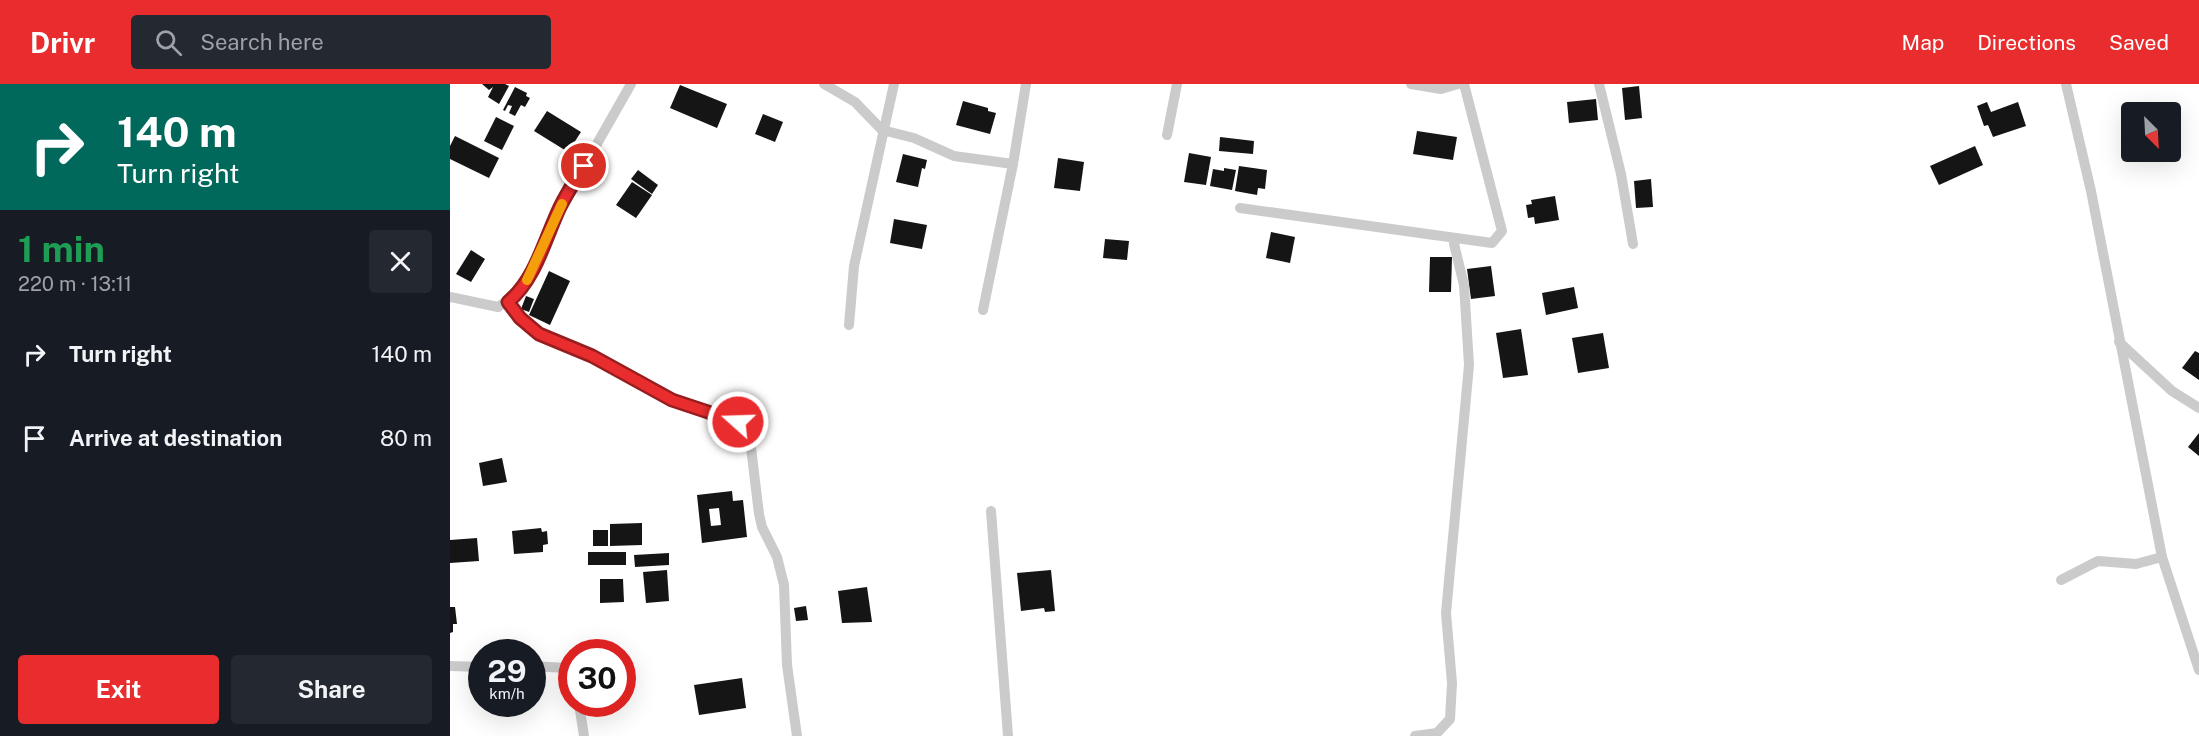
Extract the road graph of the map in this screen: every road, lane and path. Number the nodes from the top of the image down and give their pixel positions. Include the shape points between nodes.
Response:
1 (631, 84) edge
2 (824, 84) edge
3 (894, 84) edge
4 (1026, 84) edge
5 (1177, 84) edge
6 (1411, 84) edge
7 (1458, 84) edge
8 (1464, 84) edge
9 (1599, 84) edge
10 (2066, 84) edge
11 (882, 130) junction
12 (1167, 135) dead end
13 (1013, 164) junction
14 (1240, 208) dead end
15 (1456, 238) junction
16 (1633, 244) dead end
17 (450, 297) edge
18 (508, 302) junction
19 (983, 310) dead end
20 (849, 325) dead end
21 (2119, 342) junction
22 (2199, 408) edge
23 (991, 511) dead end
24 (2162, 557) junction
25 (2061, 580) dead end
26 (450, 666) edge
27 (468, 667) edge
28 (2199, 670) edge
29 (581, 717) edge
30 (584, 736) edge
31 (797, 736) edge
32 (1008, 736) edge
33 (1415, 736) edge

1 - 18 street via 561,207 530,275
2 - 11 street via 855,102
3 - 11 street
4 - 13 street
5 - 12 street
6 - 7 street via 1441,89
8 - 15 street via 1502,231 1492,243
9 - 16 street
10 - 21 street
11 - 13 street via 914,138 954,156
11 - 20 street via 854,266
13 - 19 street
14 - 15 street
15 - 33 street via 1464,285 1469,366 1446,613 1452,683 1450,719 1437,733
17 - 18 street via 498,307
18 - 31 street via 539,334 592,356 662,395 725,416 749,431 759,514 784,585 787,666
21 - 22 street via 2172,391
21 - 24 street
23 - 32 street
24 - 25 street via 2136,564 2098,561
24 - 28 street
26 - 27 street
29 - 30 street

